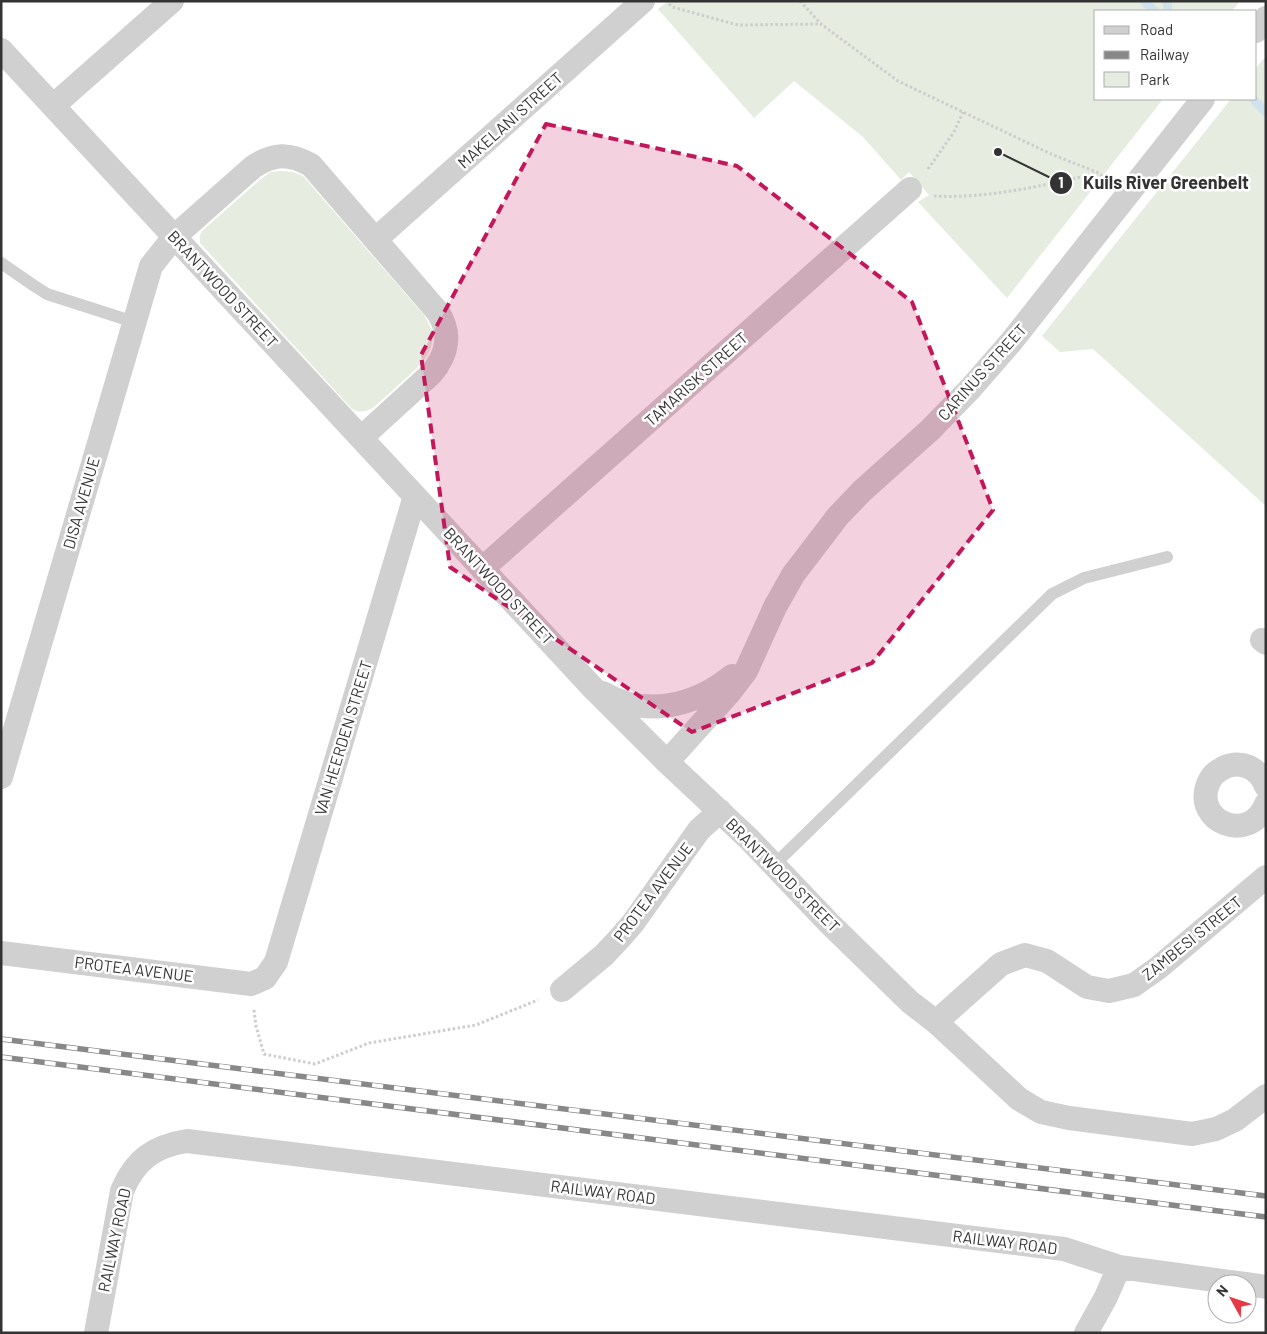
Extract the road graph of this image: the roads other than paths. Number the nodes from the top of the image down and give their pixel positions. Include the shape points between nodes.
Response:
1 (172, 1) edge
2 (643, 1) edge
3 (1266, 19) edge
4 (1257, 30) edge
5 (1, 50) edge
6 (1202, 100) edge
7 (54, 106) junction
8 (910, 189) road end
9 (174, 237) junction
10 (376, 239) junction
11 (1, 263) edge
12 (134, 322) junction
13 (360, 438) junction
14 (415, 496) junction
15 (1167, 557) dead end
16 (482, 569) junction
17 (759, 641) junction
18 (593, 688) junction
19 (667, 762) junction
20 (1, 777) edge
21 (1266, 786) edge
22 (720, 811) junction
23 (1262, 819) edge
24 (774, 865) junction
25 (1266, 877) edge
26 (1, 953) edge
27 (258, 981) joint
28 (562, 990) road end
29 (936, 1022) junction
30 (1266, 1096) edge
31 (1119, 1267) junction
32 (1207, 1279) edge
33 (96, 1333) edge
34 (1086, 1333) edge

1 - 7 street
2 - 10 street, MAKELANI STREET
3 - 4 street
5 - 7 street, BRANTWOOD STREET
6 - 17 street, CARINUS STREET via 1011,342 970,389 838,516 793,576
7 - 9 street, BRANTWOOD STREET
8 - 16 street, TAMARISK STREET
9 - 10 street via 253,167 276,156 289,156 311,165
9 - 12 street, DISA AVENUE via 151,266
9 - 13 street, BRANTWOOD STREET
10 - 13 street via 437,311 447,338 440,364
11 - 12 lane via 47,294
12 - 20 street, DISA AVENUE
13 - 14 street, BRANTWOOD STREET
14 - 16 street, BRANTWOOD STREET
14 - 27 street, VAN HEERDEN STREET via 276,962
15 - 24 lane via 1084,578 1052,594
16 - 18 street, BRANTWOOD STREET
17 - 18 street, CARINUS STREET via 736,674 703,696 683,703 646,706 627,703
17 - 19 street, CARINUS STREET via 746,671
18 - 19 street, BRANTWOOD STREET
19 - 22 street, BRANTWOOD STREET
21 - 23 street via 1257,772 1238,764 1218,771 1206,789 1209,810 1224,824 1246,825
22 - 24 street, BRANTWOOD STREET
22 - 28 street, PROTEA AVENUE via 699,830 628,928 604,954
24 - 29 street, BRANTWOOD STREET via 886,979
25 - 29 street, ZAMBESI STREET via 1134,985 1109,992 1088,987 1047,961 1025,955 1000,964
26 - 27 street, PROTEA AVENUE
29 - 30 street, BRANTWOOD STREET via 1019,1099 1041,1112 1192,1134 1229,1123
31 - 32 street, RAILWAY ROAD
31 - 33 street, RAILWAY ROAD via 1064,1249 187,1141 161,1147 149,1154 128,1177 122,1191
31 - 34 street

